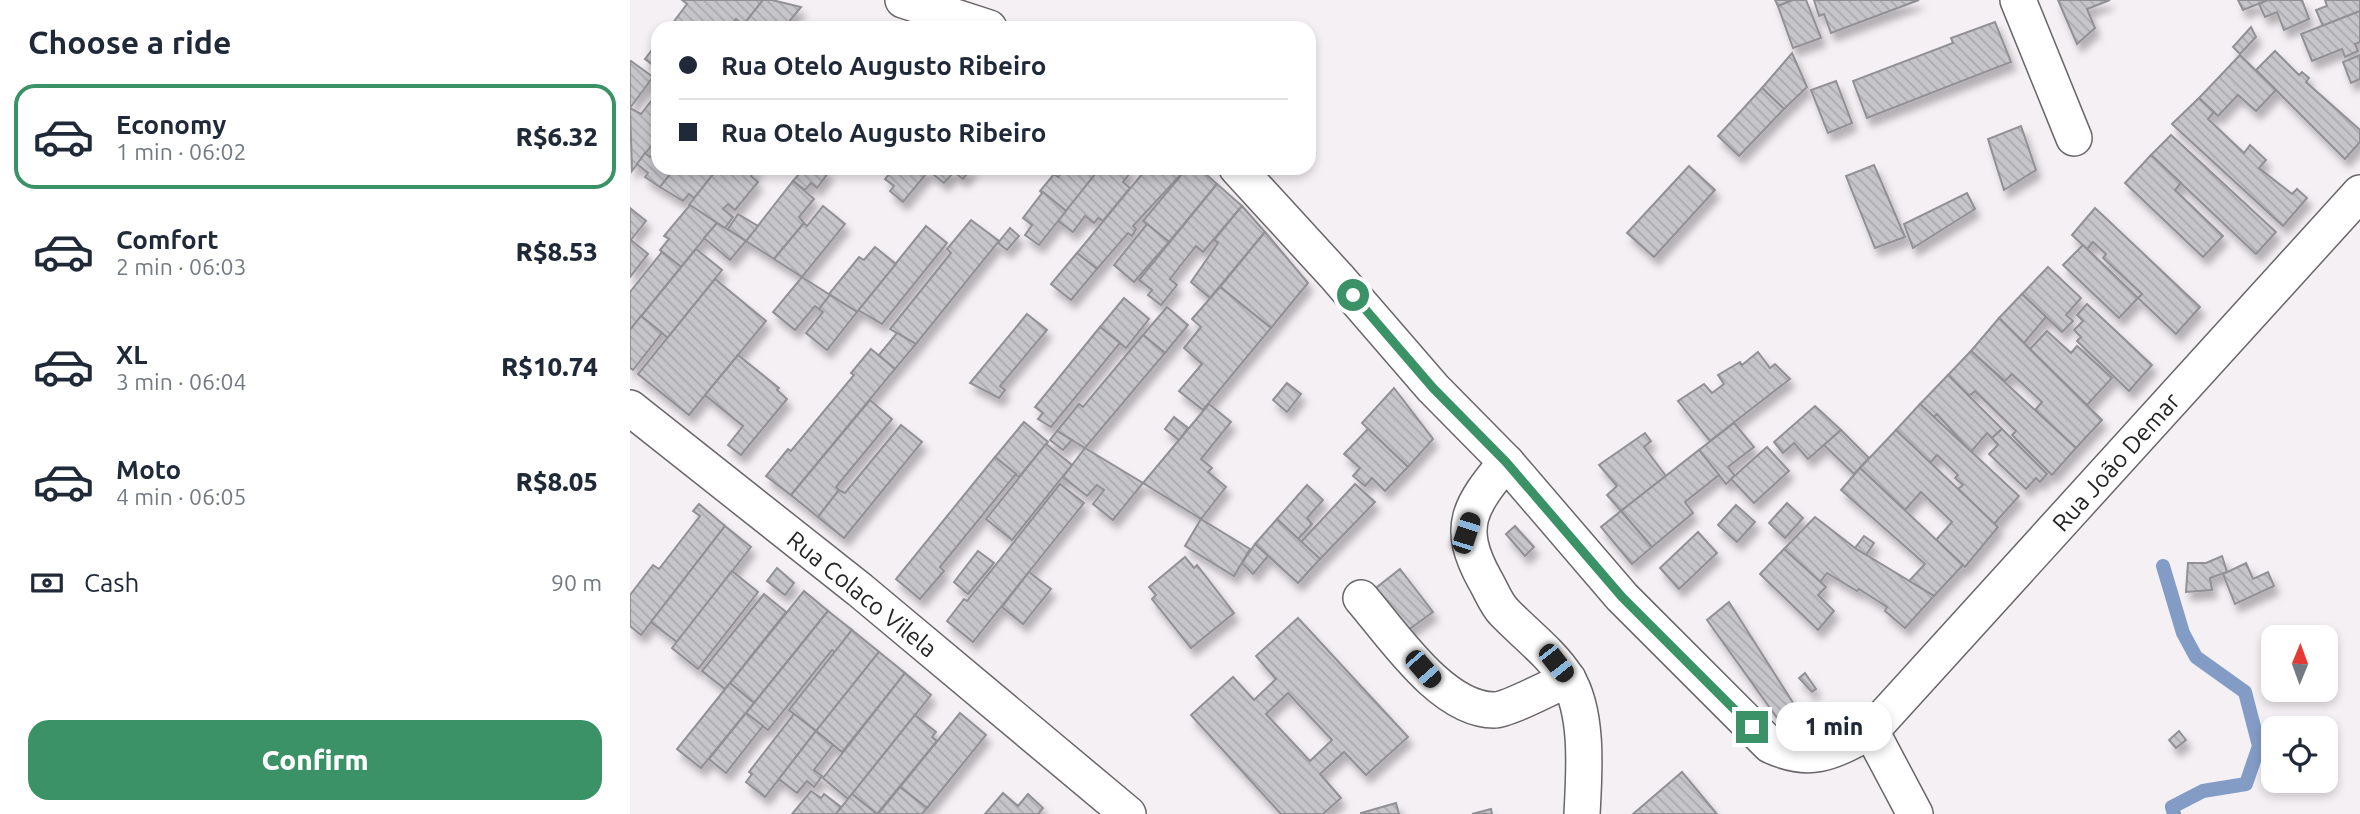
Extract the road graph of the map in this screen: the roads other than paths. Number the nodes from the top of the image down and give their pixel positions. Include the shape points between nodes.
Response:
1 (903, 0) edge
2 (2018, 0) edge
3 (968, 21) edge
4 (2074, 138) dead end
5 (1243, 175) edge
6 (2360, 192) edge
7 (630, 408) edge
8 (1506, 462) junction
9 (1361, 598) dead end
10 (1568, 680) junction
11 (1871, 731) junction
12 (1128, 814) edge
13 (1582, 814) edge
14 (1915, 814) edge

1 - 3 street
2 - 4 street
5 - 8 street via 1433,388
6 - 11 street, Rua João Demar
7 - 12 street, Rua Colaco Vilela via 860,590
8 - 10 street via 1479,496 1466,533 1502,610 1543,648
8 - 11 street via 1622,597 1770,745 1793,756 1832,751
9 - 10 street via 1439,687 1465,705 1496,710
10 - 13 street via 1583,729
11 - 14 street

